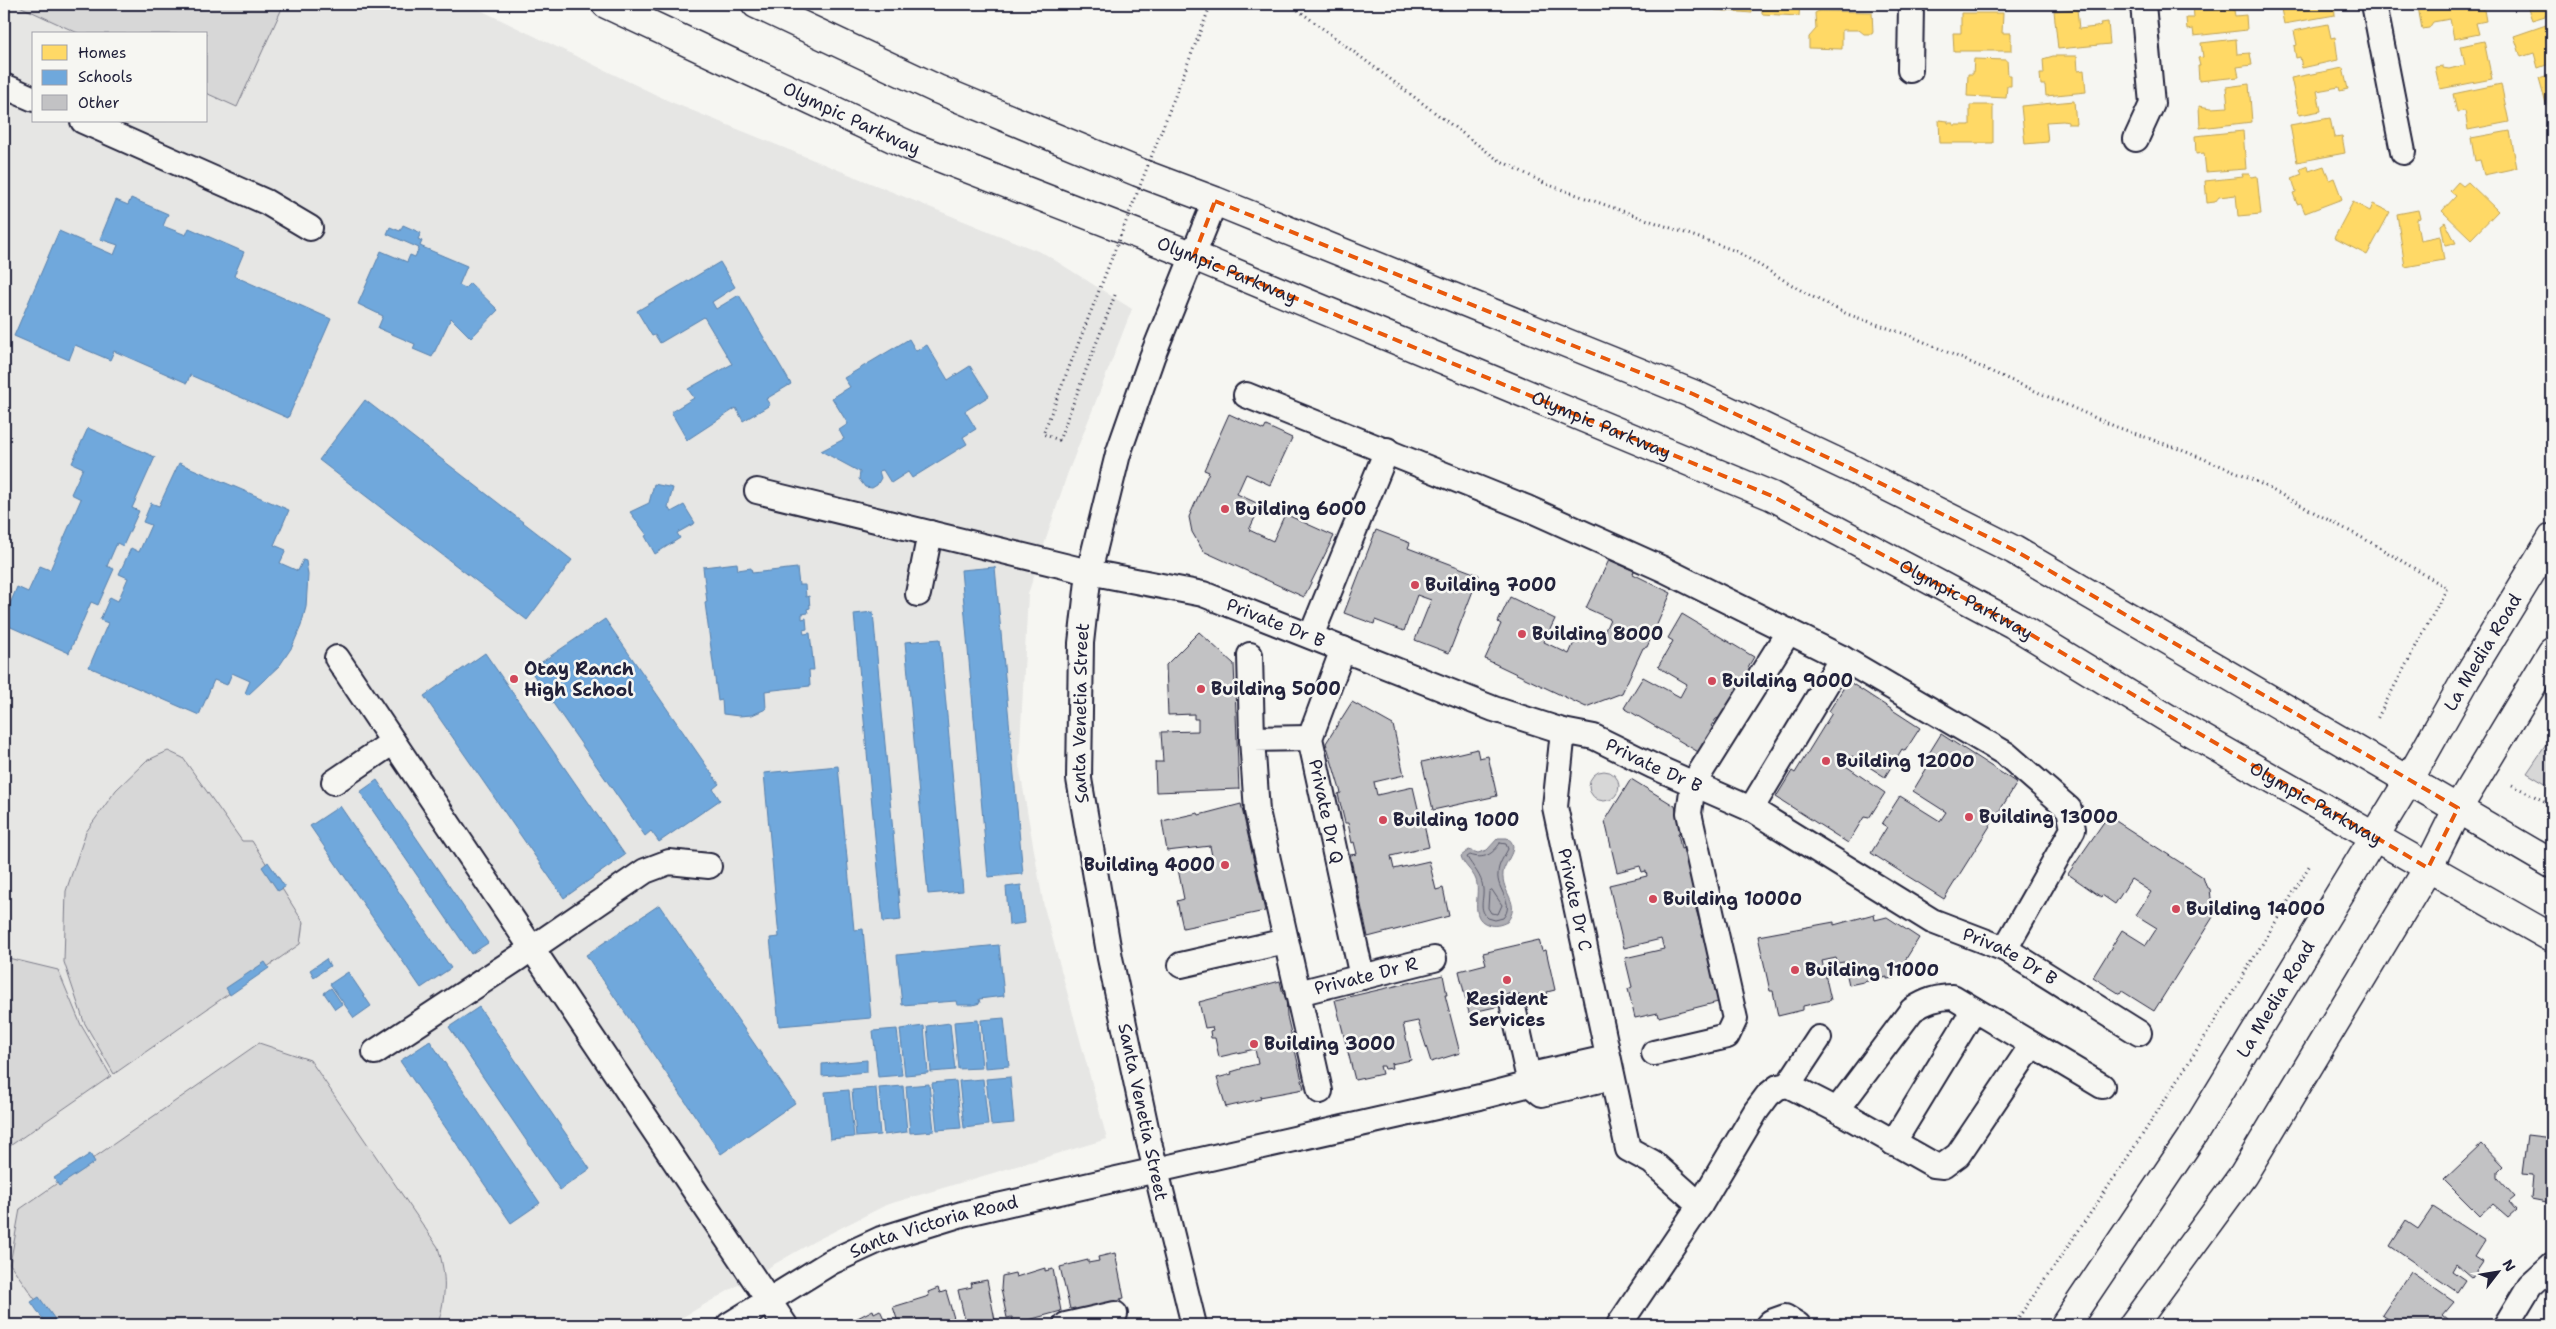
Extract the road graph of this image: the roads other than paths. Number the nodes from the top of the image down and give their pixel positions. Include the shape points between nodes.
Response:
1 (606, 4) edge
2 (756, 4) edge
3 (1911, 4) edge
4 (2143, 4) edge
5 (2374, 4) edge
6 (1910, 70) dead end
7 (4, 86) edge
8 (32, 98) edge
9 (85, 122) edge
10 (2136, 139) dead end
11 (2403, 152) dead end
12 (1215, 201) junction
13 (310, 228) dead end
14 (1194, 256) junction
15 (1246, 395) dead end
16 (1387, 450) junction
17 (757, 491) dead end
18 (930, 533) junction
19 (2552, 538) edge
20 (1089, 572) junction
21 (918, 594) dead end
22 (1789, 631) junction
23 (1311, 636) junction
24 (1343, 649) junction
25 (2552, 652) edge
26 (1250, 655) dead end
27 (337, 658) dead end
28 (1842, 658) junction
29 (1563, 731) junction
30 (1310, 738) junction
31 (1252, 739) junction
32 (393, 742) junction
33 (2409, 780) junction
34 (334, 782) dead end
35 (1693, 784) junction
36 (2458, 808) junction
37 (1751, 809) junction
38 (2374, 838) junction
39 (2552, 864) edge
40 (710, 866) dead end
41 (2428, 868) junction
42 (2552, 938) edge
43 (1286, 941) junction
44 (531, 949) junction
45 (2005, 949) junction
46 (1434, 959) dead end
47 (1181, 965) dead end
48 (1362, 977) junction
49 (1298, 993) junction
50 (1513, 1007) dead end
51 (1974, 1010) junction
52 (2139, 1033) dead end
53 (1819, 1038) dead end
54 (2032, 1045) junction
55 (375, 1052) dead end
56 (1654, 1053) dead end
57 (1609, 1068) junction
58 (1530, 1084) junction
59 (1788, 1085) junction
60 (2102, 1086) dead end
61 (1320, 1091) dead end
62 (1837, 1110) junction
63 (1893, 1143) junction
64 (1155, 1170) junction
65 (1700, 1205) junction
66 (2552, 1265) edge
67 (769, 1299) junction
68 (1115, 1314) dead end
69 (730, 1325) edge
70 (784, 1325) edge
71 (1066, 1325) edge
72 (1194, 1325) edge
73 (1619, 1325) edge
74 (1768, 1325) edge
75 (1798, 1325) edge
76 (2065, 1325) edge
77 (2133, 1325) edge
78 (2506, 1325) edge

1 - 14 main road, Olympic Parkway via 910,146
2 - 12 main road via 937,89
3 - 6 street
4 - 10 street via 2152,104
5 - 11 street
7 - 8 street
9 - 13 street via 266,202
12 - 14 street, Santa Venetia Street
12 - 33 main road via 1693,394 1852,469 2014,550
14 - 20 street, Santa Venetia Street via 1152,357 1118,454
14 - 38 main road, Olympic Parkway via 1772,496 2013,624
15 - 16 street
16 - 22 street via 1663,569
16 - 23 street
17 - 18 street, Private Dr B
18 - 20 street, Private Dr B
18 - 21 street
19 - 33 main road, La Media Road
20 - 23 street, Private Dr B via 1203,594
20 - 64 street, Santa Venetia Street via 1081,643 1079,779 1110,958
22 - 28 street
22 - 35 street
23 - 24 street, Private Dr B
24 - 29 street, Private Dr B via 1494,708
24 - 30 street, Private Dr Q
25 - 36 main road
26 - 31 street
27 - 32 street
28 - 37 street
28 - 45 street via 2006,754 2069,809 2073,829
29 - 35 street, Private Dr B via 1594,737
29 - 57 street, Private Dr C via 1555,807
30 - 31 street
30 - 48 street, Private Dr Q
31 - 43 street via 1257,811
32 - 34 street
32 - 44 street
33 - 36 main road
33 - 38 main road, La Media Road
35 - 37 street, Private Dr B
35 - 56 street via 1689,813 1735,1018 1727,1036
36 - 39 main road
36 - 41 main road
37 - 45 street, Private Dr B via 1932,921
38 - 41 main road, Olympic Parkway
38 - 76 main road, La Media Road via 2192,1135
40 - 44 street via 668,862 644,871
41 - 42 main road, Olympic Parkway
41 - 77 main road via 2243,1175
43 - 47 street
43 - 49 street
44 - 55 street
44 - 67 street
45 - 52 street, Private Dr B
46 - 48 street, Private Dr R
48 - 49 street, Private Dr R
49 - 61 street
50 - 58 street
51 - 54 street
51 - 62 street via 1953,997 1940,997 1912,1010
51 - 63 street
53 - 59 street
54 - 60 street
54 - 63 street via 1951,1162 1934,1166
57 - 58 street via 1540,1073
57 - 65 street, Private Dr C via 1628,1149 1652,1162
58 - 64 street, Santa Victoria Road
59 - 62 street
59 - 65 street via 1768,1094
62 - 63 street
64 - 67 street, Santa Victoria Road via 962,1214 881,1238 831,1262
64 - 72 street, Santa Venetia Street
65 - 73 street
66 - 78 street via 2530,1285
67 - 69 street, Santa Victoria Road
67 - 70 street
68 - 71 street
74 - 75 street via 1785,1317

